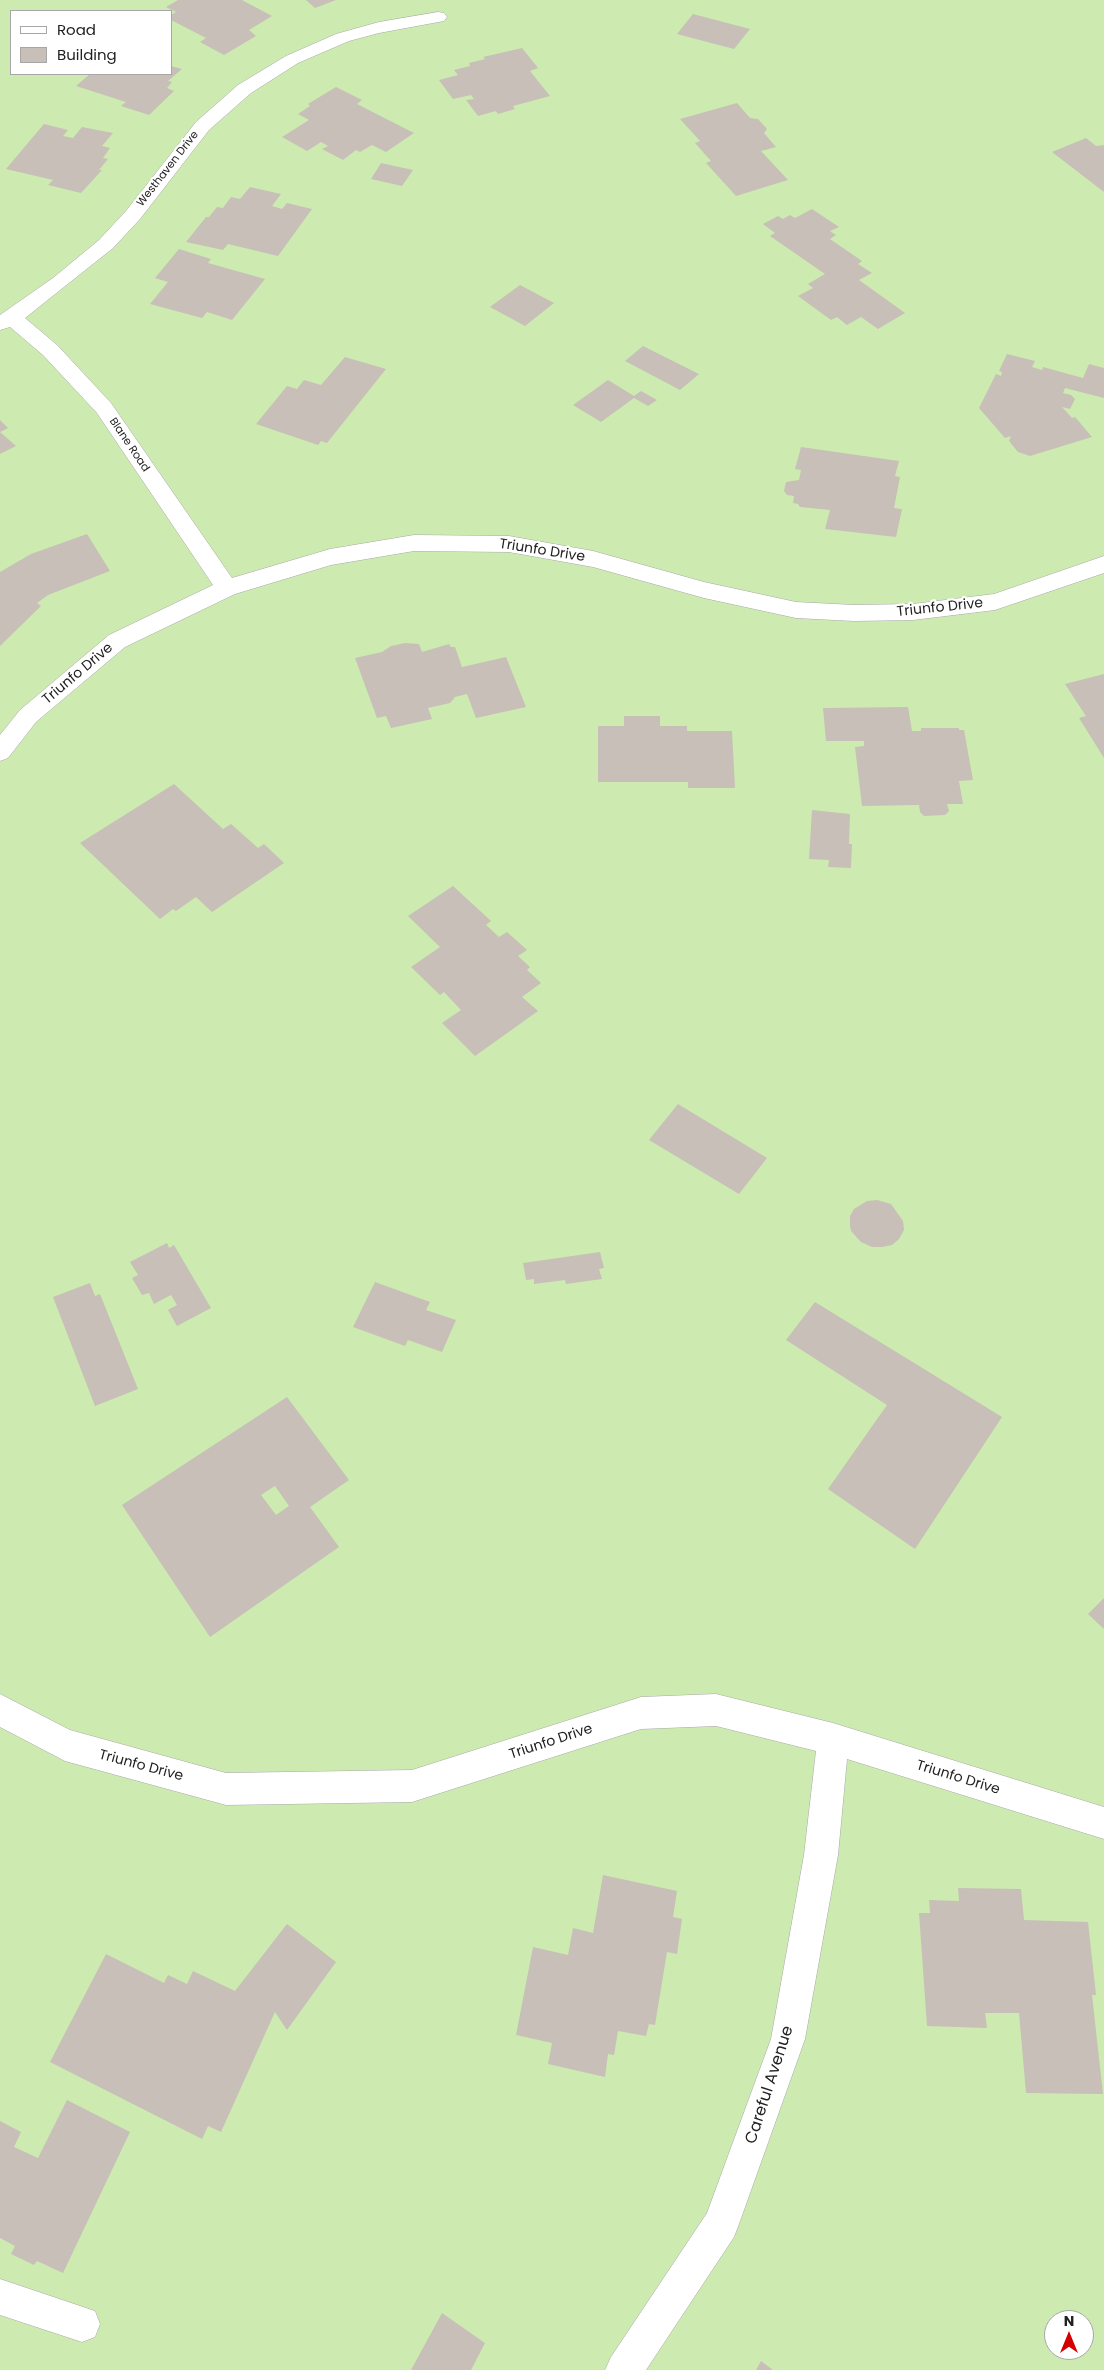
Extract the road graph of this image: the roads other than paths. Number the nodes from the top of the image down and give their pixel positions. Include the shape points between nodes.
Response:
1 (438, 17) dead end
2 (6, 320) edge
3 (1104, 564) edge
4 (227, 588) junction
5 (0, 752) edge
6 (0, 1710) edge
7 (833, 1739) junction
8 (1104, 1823) edge
9 (0, 2297) edge
10 (82, 2324) dead end
11 (624, 2370) edge

1 - 2 street, Westhaven Drive via 362,32 325,44 292,59 229,100 196,132 133,216 106,244 83,265
2 - 4 street, Blane Road via 50,350 104,408
3 - 4 street, Triunfo Drive via 995,602 913,612 796,610 704,590 593,559 509,544 414,543 330,557
4 - 5 street, Triunfo Drive via 116,641 28,716
6 - 7 street, Triunfo Drive via 65,1745 226,1789 412,1786 642,1713 716,1710
7 - 8 street, Triunfo Drive
7 - 11 street, Careful Avenue via 821,1855 788,2039 722,2224
9 - 10 street

